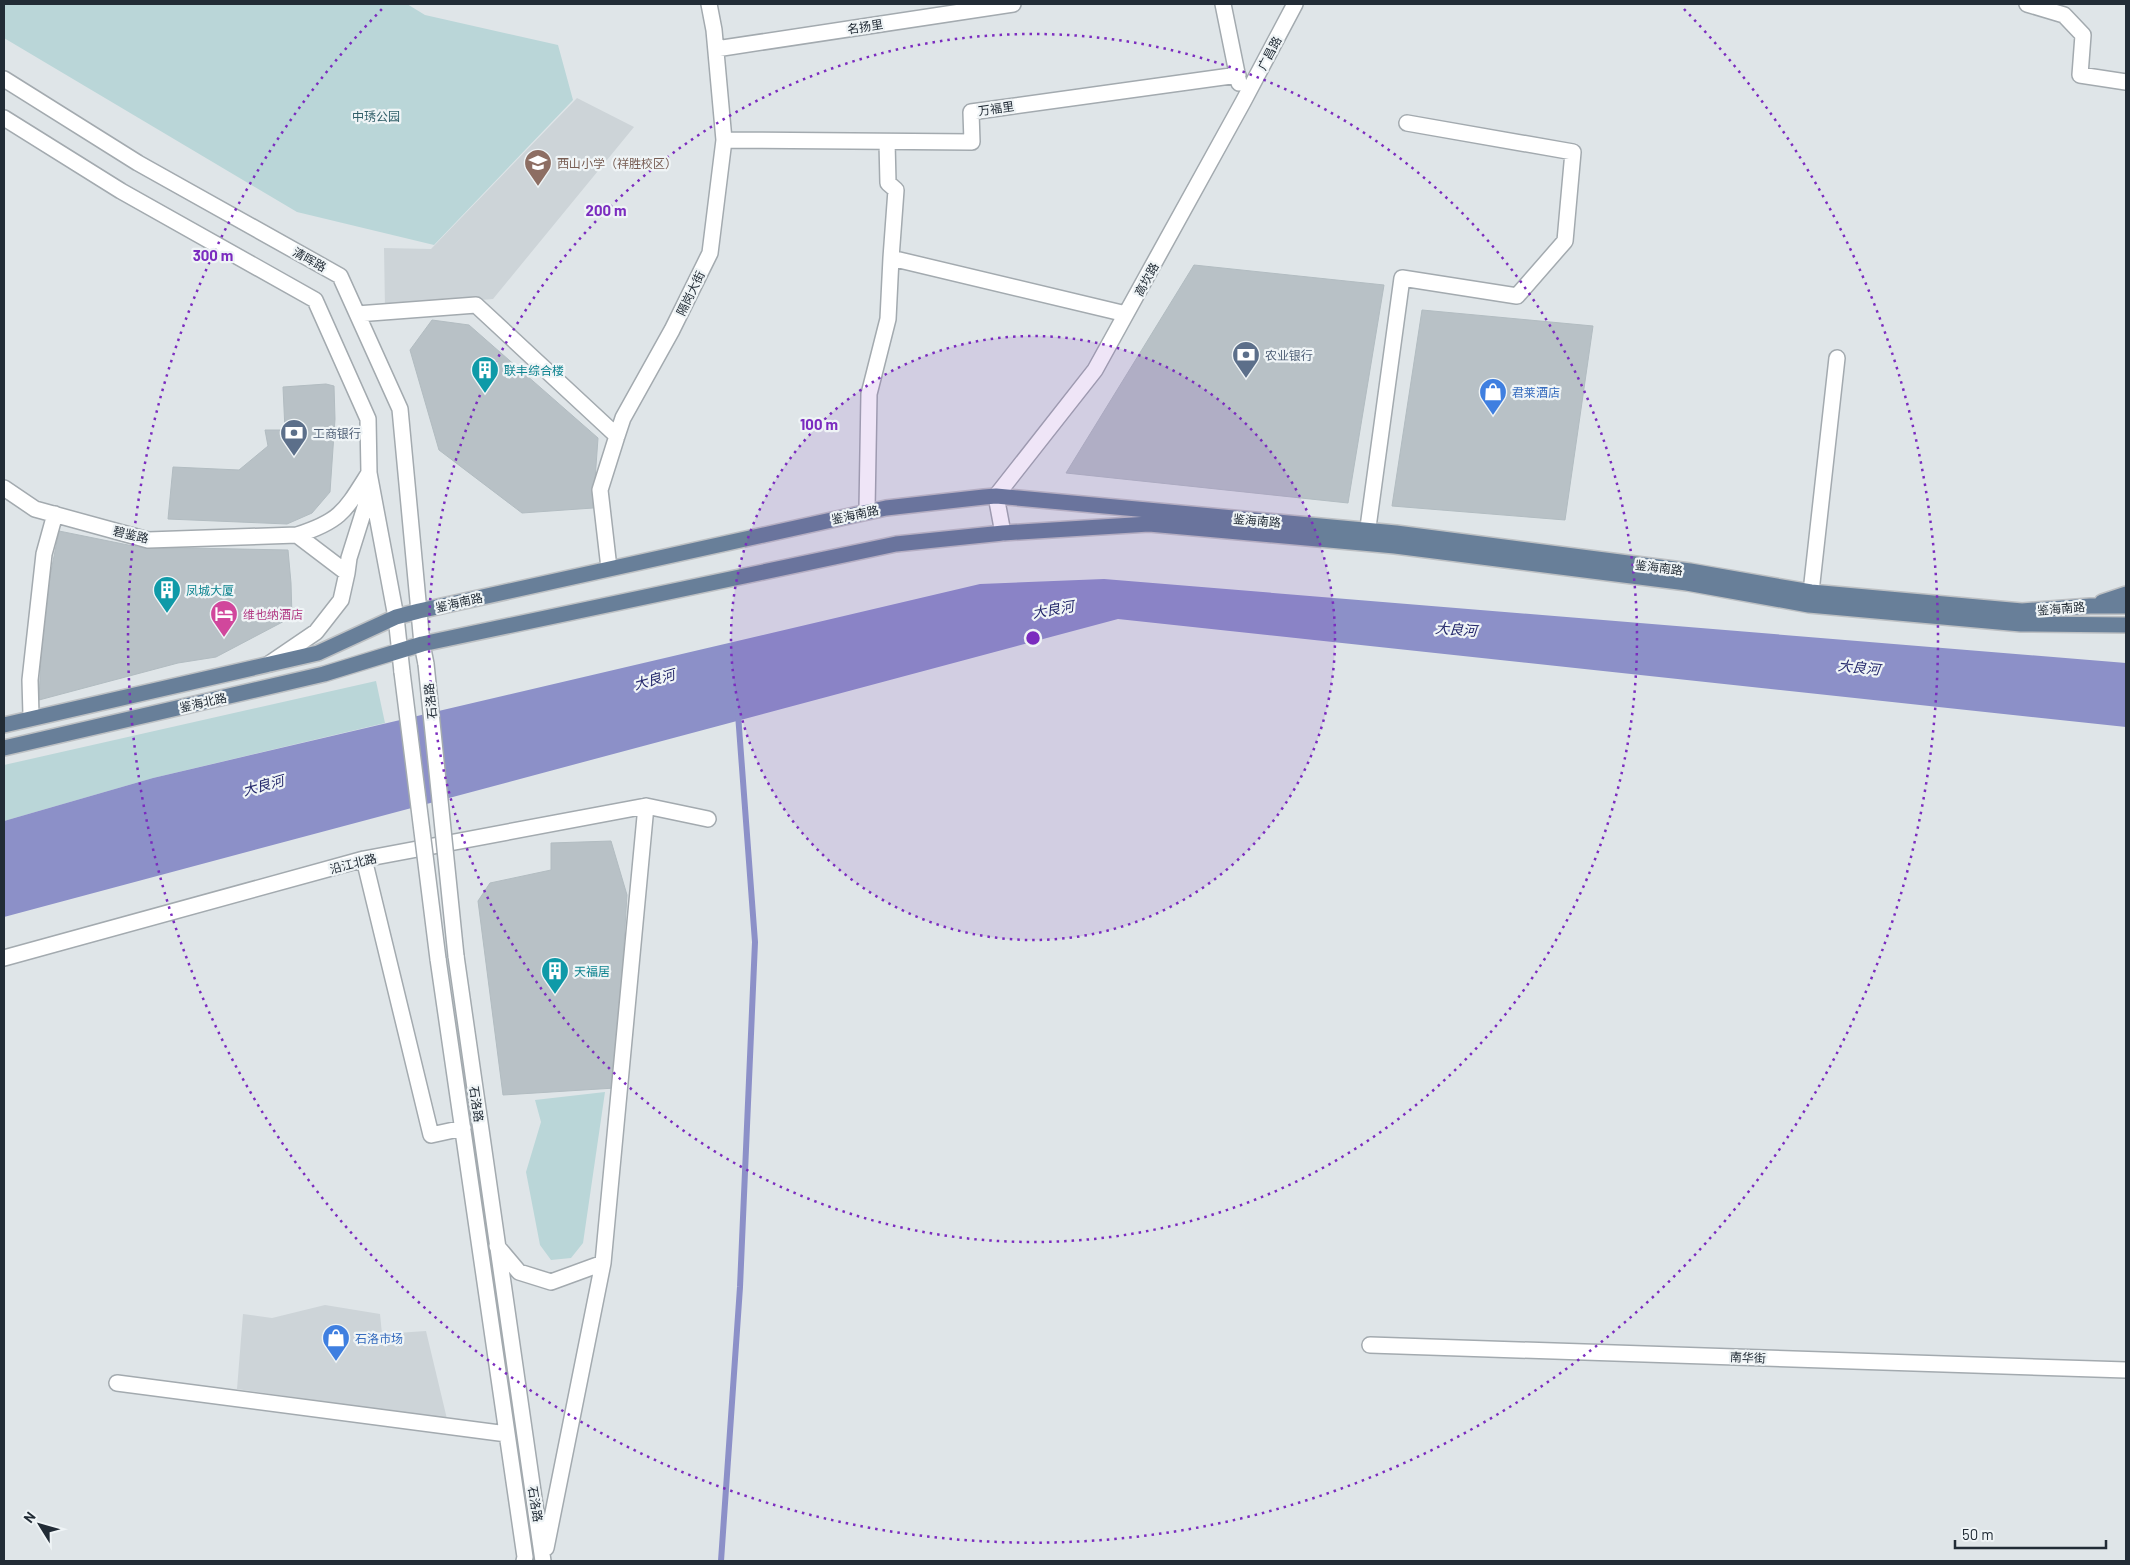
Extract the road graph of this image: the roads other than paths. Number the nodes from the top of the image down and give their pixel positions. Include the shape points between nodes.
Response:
1 (709, 4) edge
2 (1014, 4) edge
3 (1223, 4) edge
4 (1295, 4) edge
5 (2027, 4) edge
6 (716, 49) junction
7 (1238, 75) junction
8 (4, 79) edge
9 (2126, 82) edge
10 (1243, 102) junction
11 (4, 118) edge
12 (1407, 123) dead end
13 (724, 140) junction
14 (887, 142) junction
15 (891, 258) junction
16 (357, 314) junction
17 (1126, 314) junction
18 (1837, 358) dead end
19 (617, 436) junction
20 (370, 480) junction
21 (4, 488) edge
22 (996, 496) junction
23 (866, 509) dead end
24 (55, 514) junction
25 (1003, 533) junction
26 (297, 535) junction
27 (1366, 537) junction
28 (609, 568) junction
29 (347, 573) junction
30 (1811, 592) junction
31 (2126, 594) edge
32 (2090, 606) junction
33 (2126, 606) edge
34 (419, 611) junction
35 (396, 616) junction
36 (2126, 625) edge
37 (422, 644) junction
38 (400, 651) junction
39 (268, 664) junction
40 (31, 714) dead end
41 (4, 725) edge
42 (4, 748) edge
43 (646, 806) junction
44 (708, 819) dead end
45 (364, 859) junction
46 (4, 958) edge
47 (463, 1128) junction
48 (497, 1246) junction
49 (603, 1263) junction
50 (1370, 1345) dead end
51 (2126, 1370) edge
52 (116, 1383) dead end
53 (507, 1434) junction
54 (544, 1560) edge
55 (524, 1561) edge

1 - 6 street, 隔岗大街
2 - 6 street, 名扬里
3 - 7 street
4 - 10 street, 广昌路
5 - 9 street via 2064,15 2083,35 2080,75
6 - 13 street, 隔岗大街
7 - 10 street
7 - 14 street, 万福里 via 971,112 972,142
8 - 16 street, 清晖路 via 138,163 340,276
10 - 17 street, 高坎路
11 - 20 street via 121,191 314,300 368,419
12 - 27 street via 1573,152 1565,241 1517,296 1402,278
13 - 14 street, 万福里
13 - 19 street, 隔岗大街 via 710,253 623,418
14 - 15 street via 888,183 896,190
15 - 17 street
15 - 23 street via 888,319 869,394
16 - 19 street via 476,304
16 - 34 street, 清晖路 via 400,409
17 - 22 street, 高坎路 via 1095,370
18 - 30 street
19 - 28 street, 隔岗大街 via 600,490
20 - 26 street, 碧鉴路 via 337,517 320,528
20 - 29 street
20 - 35 street
21 - 24 street, 碧鉴路 via 35,508
22 - 25 street
22 - 27 main road, 鉴海南路
22 - 28 main road, 鉴海南路 via 886,508
24 - 26 street, 碧鉴路 via 148,540
24 - 40 street via 44,554 30,680
25 - 27 main road, 鉴海南路 via 1149,524
25 - 37 main road, 鉴海南路 via 896,544
26 - 29 street
27 - 30 main road, 鉴海南路 via 1690,571
27 - 36 main road, 鉴海南路 via 1688,583 1809,605 2021,624
28 - 34 main road, 鉴海南路
29 - 39 street via 341,600 316,632
30 - 32 main road, 鉴海南路 via 2022,611
31 - 32 main road
32 - 33 main road, 鉴海南路
34 - 35 main road, 鉴海南路
34 - 37 street, 清晖路
35 - 38 street
35 - 39 main road, 鉴海北路 via 318,652
37 - 38 main road, 鉴海南路
37 - 48 street, 石洛路, bridge via 456,956
38 - 42 main road, 鉴海北路 via 324,674
38 - 47 street, 石洛路, bridge via 438,959
39 - 41 main road, 鉴海北路
43 - 44 street, 沿江北路
43 - 45 street, 沿江北路
43 - 49 street
45 - 46 street, 沿江北路
45 - 47 street via 431,1135
47 - 53 street, 石洛路
48 - 49 street via 519,1272 551,1282
48 - 54 street, 石洛路
49 - 54 street
50 - 51 street, 南华街
52 - 53 street
53 - 55 street, 石洛路

